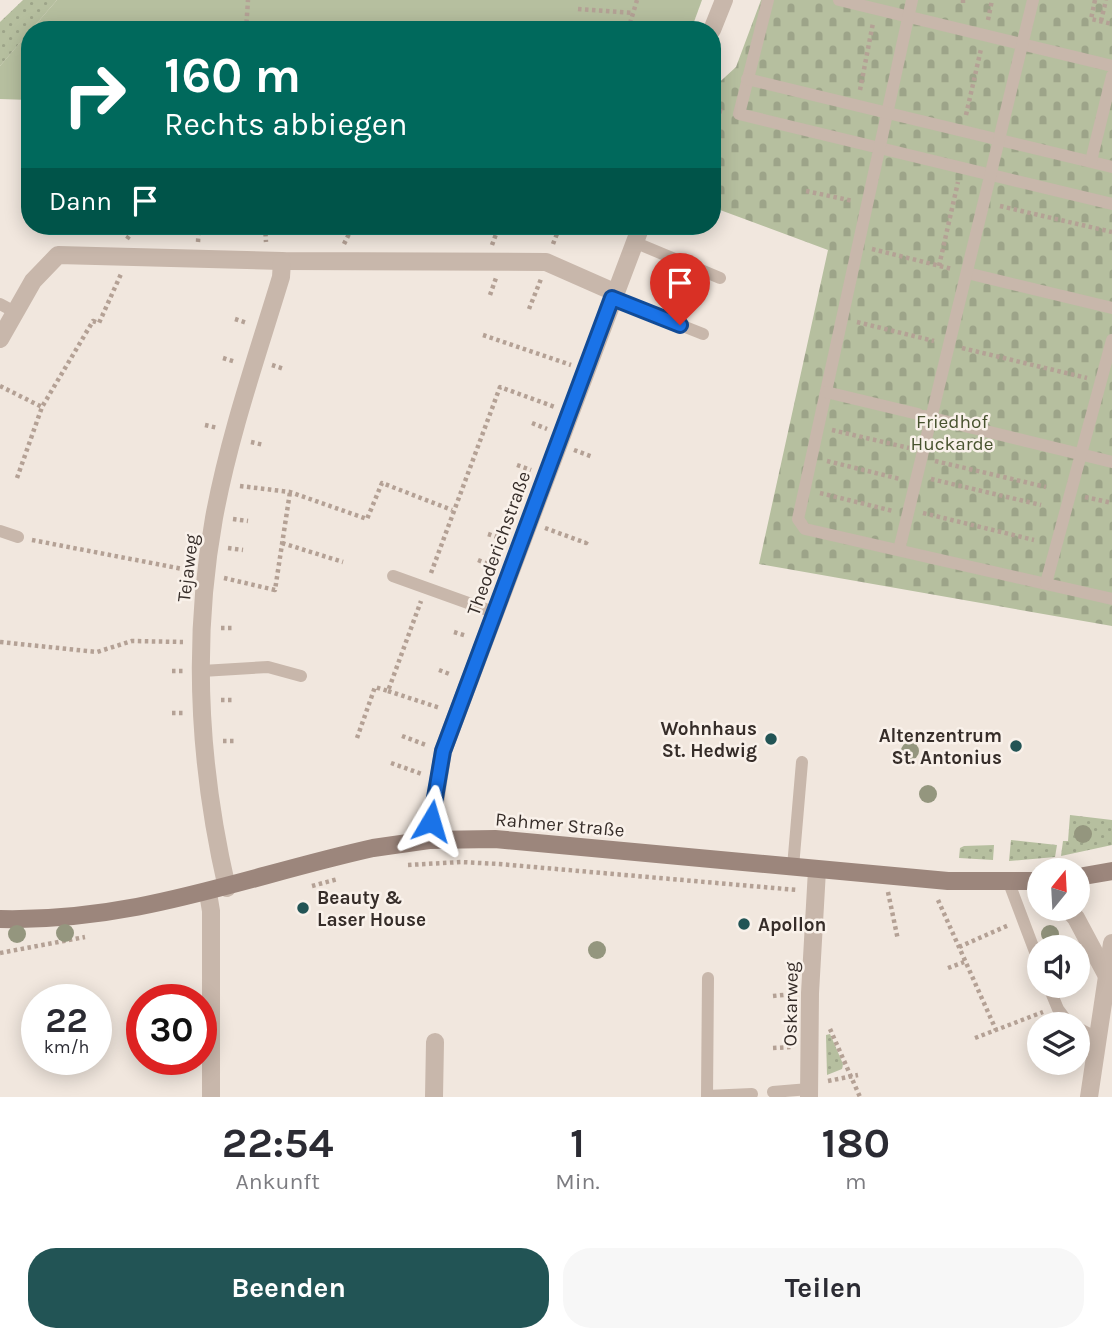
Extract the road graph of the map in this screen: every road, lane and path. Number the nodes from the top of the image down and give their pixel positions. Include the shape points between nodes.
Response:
1 (248, 0) edge
2 (637, 0) edge
3 (724, 0) edge
4 (768, 0) edge
5 (839, 0) edge
6 (912, 0) edge
7 (992, 0) edge
8 (1033, 0) edge
9 (1095, 0) edge
10 (1106, 0) edge
11 (578, 9) dead end
12 (633, 13) junction
13 (909, 17) junction
14 (247, 21) edge
15 (631, 21) edge
16 (716, 21) edge
17 (1101, 21) junction
18 (1112, 23) edge
19 (984, 35) junction
20 (1023, 44) junction
21 (869, 45) dead end
22 (1112, 66) edge
23 (1112, 76) edge
24 (747, 79) junction
25 (857, 104) junction
26 (886, 111) junction
27 (962, 130) junction
28 (1000, 140) junction
29 (878, 148) junction
30 (1091, 161) junction
31 (1112, 167) edge
32 (962, 168) junction
33 (991, 175) junction
34 (806, 191) dead end
35 (985, 202) junction
36 (866, 204) junction
37 (1112, 204) edge
38 (1112, 232) edge
39 (638, 235) edge
40 (640, 235) edge
41 (858, 245) junction
42 (128, 258) junction
43 (282, 261) junction
44 (547, 262) junction
45 (939, 266) junction
46 (967, 273) junction
47 (720, 278) dead end
48 (613, 295) junction
49 (8, 308) edge
50 (1112, 308) edge
51 (529, 309) dead end
52 (842, 318) junction
53 (703, 334) dead end
54 (483, 335) dead end
55 (0, 339) edge
56 (1112, 340) edge
57 (950, 345) junction
58 (585, 370) junction
59 (1101, 381) junction
60 (0, 386) edge
61 (825, 391) junction
62 (42, 407) junction
63 (569, 413) junction
64 (924, 416) junction
65 (818, 427) junction
66 (922, 454) junction
67 (1082, 455) junction
68 (811, 457) junction
69 (1112, 462) edge
70 (18, 478) dead end
71 (916, 479) junction
72 (222, 484) junction
73 (1046, 487) dead end
74 (804, 489) junction
75 (290, 492) junction
76 (1071, 494) junction
77 (1112, 503) edge
78 (1041, 505) dead end
79 (452, 510) junction
80 (908, 512) junction
81 (528, 522) junction
82 (0, 531) edge
83 (18, 537) joint
84 (587, 539) dead end
85 (1034, 540) dead end
86 (282, 543) junction
87 (899, 550) junction
88 (342, 562) dead end
89 (205, 574) junction
90 (393, 576) dead end
91 (1046, 583) junction
92 (426, 588) junction
93 (1112, 599) edge
94 (496, 613) junction
95 (0, 642) edge
96 (202, 643) junction
97 (202, 671) junction
98 (302, 676) dead end
99 (388, 691) junction
100 (456, 714) junction
101 (356, 738) dead end
102 (802, 762) dead end
103 (391, 763) dead end
104 (436, 779) junction
105 (429, 840) junction
106 (402, 866) dead end
107 (793, 867) junction
108 (817, 870) junction
109 (1112, 871) edge
110 (886, 874) junction
111 (1090, 875) edge
112 (343, 878) dead end
113 (1009, 883) junction
114 (1027, 884) edge
115 (227, 888) junction
116 (306, 888) dead end
117 (793, 890) dead end
118 (208, 893) junction
119 (938, 900) dead end
120 (0, 919) edge
121 (1021, 920) junction
122 (1078, 921) edge
123 (1027, 935) edge
124 (88, 936) dead end
125 (898, 940) dead end
126 (1112, 943) edge
127 (959, 947) junction
128 (0, 953) edge
129 (964, 962) junction
130 (948, 968) dead end
131 (1107, 976) junction
132 (708, 978) dead end
133 (1053, 998) edge
134 (810, 1009) junction
135 (1058, 1009) junction
136 (1060, 1012) edge
137 (996, 1030) junction
138 (1090, 1034) edge
139 (975, 1038) dead end
140 (1100, 1039) junction
141 (435, 1042) dead end
142 (858, 1075) dead end
143 (852, 1078) junction
144 (809, 1090) edge
145 (773, 1092) dead end
146 (752, 1094) dead end
147 (211, 1097) edge
148 (434, 1097) edge
149 (707, 1097) edge
150 (860, 1097) edge
151 (1089, 1097) edge

1 - 14 path
2 - 12 path
3 - 16 street
4 - 24 lane
5 - 13 lane
6 - 13 lane
7 - 19 path
8 - 20 lane
9 - 17 path via 1091,19
10 - 17 path
11 - 12 path
12 - 15 path
13 - 19 lane
13 - 26 lane
17 - 18 path
19 - 20 lane
19 - 27 path
20 - 22 lane
20 - 28 lane
21 - 25 path
23 - 30 lane
24 - 25 lane
24 - 29 lane via 738,114
25 - 26 lane
26 - 27 lane
26 - 29 lane
27 - 28 lane
28 - 30 lane
28 - 33 lane
29 - 32 lane
29 - 36 lane
30 - 31 lane
32 - 33 lane
32 - 45 path
33 - 35 lane
33 - 37 lane
34 - 36 path
35 - 38 path
35 - 46 lane
36 - 41 lane
39 - 48 street, Theoderichstraße
40 - 47 lane
41 - 45 path
41 - 52 lane
42 - 43 street
42 - 49 street via 58,255
42 - 62 path via 99,323 93,321
43 - 44 street via 442,268
43 - 72 street, Tejaweg
44 - 48 street
44 - 51 path
45 - 46 path
46 - 50 lane
46 - 57 lane
48 - 53 lane
48 - 58 street, Theoderichstraße
49 - 55 street
52 - 57 path
52 - 61 lane
54 - 58 path
56 - 59 lane
57 - 59 path
57 - 64 lane
58 - 63 street, Theoderichstraße
59 - 67 lane
60 - 62 path
61 - 64 lane
61 - 65 lane
62 - 70 path
63 - 79 path via 500,387
63 - 81 street, Theoderichstraße
64 - 66 lane
64 - 67 lane
65 - 66 path
65 - 68 lane
66 - 71 lane
66 - 73 path
67 - 69 lane
67 - 76 lane
68 - 71 path
68 - 74 lane
71 - 78 path
71 - 80 lane
72 - 75 path
72 - 89 street, Tejaweg
74 - 80 path
74 - 87 lane via 798,519 805,529
75 - 79 path via 367,519 382,483
75 - 86 path
76 - 77 path
76 - 91 lane
79 - 92 path
80 - 85 path
80 - 87 lane
81 - 84 path via 586,544
81 - 94 street, Theoderichstraße
82 - 83 lane
83 - 89 path
86 - 88 path
86 - 89 path via 275,590
87 - 91 lane
89 - 96 street, Tejaweg
90 - 92 lane
91 - 93 lane
92 - 94 lane
92 - 99 path
94 - 100 street, Theoderichstraße
95 - 96 path via 97,652 132,641
96 - 97 street, Tejaweg
97 - 98 lane via 268,667
97 - 115 street, Tejaweg via 208,800
99 - 100 path
99 - 101 path via 375,687
100 - 104 street, Theoderichstraße
102 - 107 lane
103 - 104 path
104 - 105 street, Theoderichstraße
105 - 107 main road, Rahmer Straße via 563,844
105 - 115 main road, Rahmer Straße via 344,854
106 - 117 path via 486,863
107 - 108 main road, Rahmer Straße
108 - 110 main road, Rahmer Straße
108 - 134 street, Oskarweg
109 - 111 main road
110 - 113 main road, Rahmer Straße
110 - 125 path
112 - 116 path
113 - 114 main road, Rahmer Straße
113 - 121 lane
115 - 118 main road, Rahmer Straße
118 - 120 main road, Rahmer Straße via 99,915
118 - 147 street
119 - 127 path
121 - 123 lane
121 - 127 path
122 - 131 street
124 - 128 path
126 - 131 street
127 - 129 path
129 - 130 path
129 - 137 path
131 - 140 street
132 - 149 lane
133 - 135 lane
134 - 143 path via 827,1022
134 - 144 street, Oskarweg
135 - 136 lane
135 - 137 path
137 - 139 path
138 - 140 lane
140 - 151 street
141 - 148 street
142 - 143 path
143 - 144 path
143 - 150 path
144 - 145 lane
146 - 149 lane

